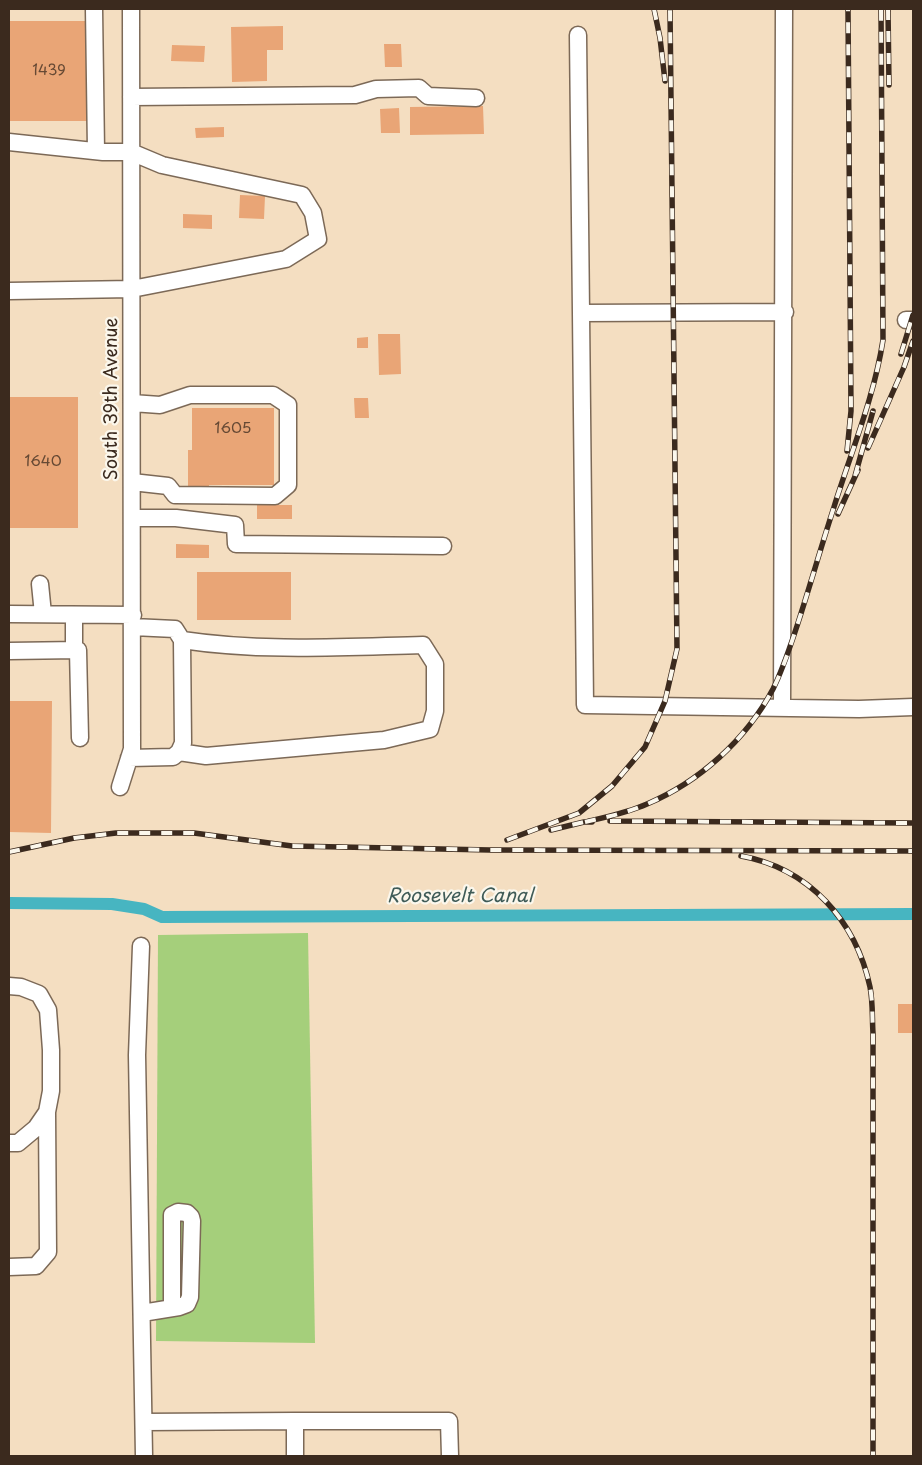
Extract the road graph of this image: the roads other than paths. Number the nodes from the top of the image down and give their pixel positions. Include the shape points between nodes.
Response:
1 (94, 9) edge
2 (131, 9) edge
3 (784, 9) edge
4 (578, 35) dead end
5 (131, 97) junction
6 (476, 98) dead end
7 (9, 142) edge
8 (96, 151) junction
9 (131, 152) junction
10 (132, 290) junction
11 (9, 291) edge
12 (785, 312) junction
13 (581, 313) junction
14 (132, 403) junction
15 (132, 482) junction
16 (132, 518) junction
17 (443, 546) dead end
18 (40, 584) dead end
19 (9, 614) edge
20 (43, 614) junction
21 (74, 615) junction
22 (133, 621) junction
23 (182, 640) junction
24 (9, 650) edge
25 (74, 650) junction
26 (913, 707) edge
27 (782, 708) junction
28 (80, 738) dead end
29 (179, 752) junction
30 (129, 758) junction
31 (120, 787) dead end
32 (141, 946) dead end
33 (9, 986) edge
34 (47, 1112) junction
35 (9, 1143) edge
36 (9, 1267) edge
37 (172, 1308) junction
38 (142, 1312) junction
39 (295, 1421) junction
40 (144, 1422) junction
41 (144, 1456) edge
42 (296, 1456) edge
43 (450, 1456) edge

1 - 8 street
2 - 5 street, South 39th Avenue
3 - 12 street
4 - 13 street
5 - 6 street via 355,96 376,90 419,88 428,96
5 - 9 street, South 39th Avenue
7 - 8 street
8 - 9 street
9 - 10 street, South 39th Avenue
9 - 10 street via 162,165 302,195 313,213 318,239 286,259
10 - 11 street
10 - 14 street, South 39th Avenue
12 - 13 street
12 - 27 street
13 - 27 street via 585,705
14 - 15 street, South 39th Avenue
14 - 15 street via 160,405 190,395 273,395 279,398 288,405 288,485 275,496 175,494 168,486
15 - 16 street, South 39th Avenue
16 - 17 street via 176,518 235,525 236,544
16 - 22 street, South 39th Avenue
18 - 20 street
19 - 20 street
20 - 21 street
21 - 22 street
21 - 25 street
22 - 23 street via 175,629
22 - 30 street, South 39th Avenue via 132,749
23 - 29 street via 182,743
23 - 29 street via 268,648 423,645 435,664 435,712 430,729 384,740 206,756
24 - 25 street
25 - 28 street via 78,650
26 - 27 street
29 - 30 street via 173,757
30 - 31 street, South 39th Avenue
32 - 38 street via 136,1055
33 - 34 street via 39,994 48,1010 51,1091
34 - 35 street via 36,1128 18,1143
34 - 36 street via 48,1252 36,1266
37 - 37 street via 187,1304 190,1297 192,1221 187,1213 178,1212 172,1215
37 - 38 street
38 - 40 street
39 - 40 street
39 - 42 street
39 - 43 street via 449,1421
40 - 41 street

